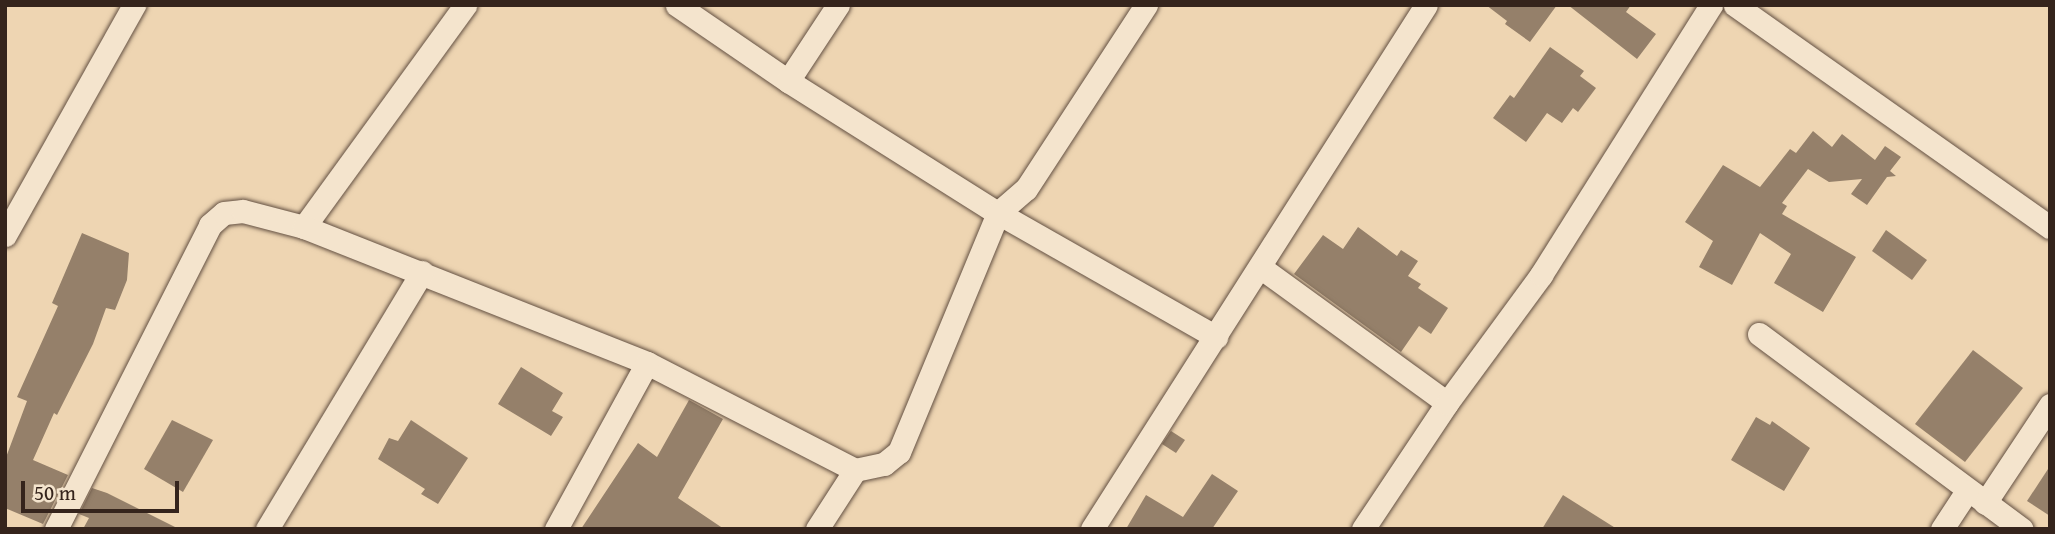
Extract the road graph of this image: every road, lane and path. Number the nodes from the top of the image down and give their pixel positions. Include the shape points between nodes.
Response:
1 (134, 5) edge
2 (677, 5) edge
3 (838, 5) edge
4 (1146, 5) edge
5 (1426, 5) edge
6 (1711, 5) edge
7 (1735, 5) edge
8 (456, 8) edge
9 (788, 81) junction
10 (998, 213) junction
11 (2050, 227) edge
12 (304, 228) junction
13 (5, 235) edge
14 (1260, 267) junction
15 (422, 272) junction
16 (1759, 334) dead end
17 (1216, 337) junction
18 (647, 363) junction
19 (1447, 403) junction
20 (2050, 405) edge
21 (855, 470) junction
22 (1976, 497) junction
23 (56, 529) edge
24 (267, 529) edge
25 (556, 529) edge
26 (817, 529) edge
27 (1092, 529) edge
28 (1363, 529) edge
29 (1942, 529) edge
30 (2022, 529) edge

1 - 13 street
2 - 9 street
3 - 9 street
4 - 10 street via 1026,189
5 - 14 street
6 - 19 street via 1541,275
7 - 11 street
8 - 12 street
9 - 10 street
10 - 17 street
10 - 21 street via 898,452 884,464
12 - 15 street
12 - 23 street via 243,211 224,213 210,225
14 - 17 street
14 - 19 street
15 - 18 street
15 - 24 street
16 - 22 street
17 - 27 street
18 - 21 street
18 - 25 street
19 - 28 street
20 - 22 street
21 - 26 street
22 - 29 street
22 - 30 street

